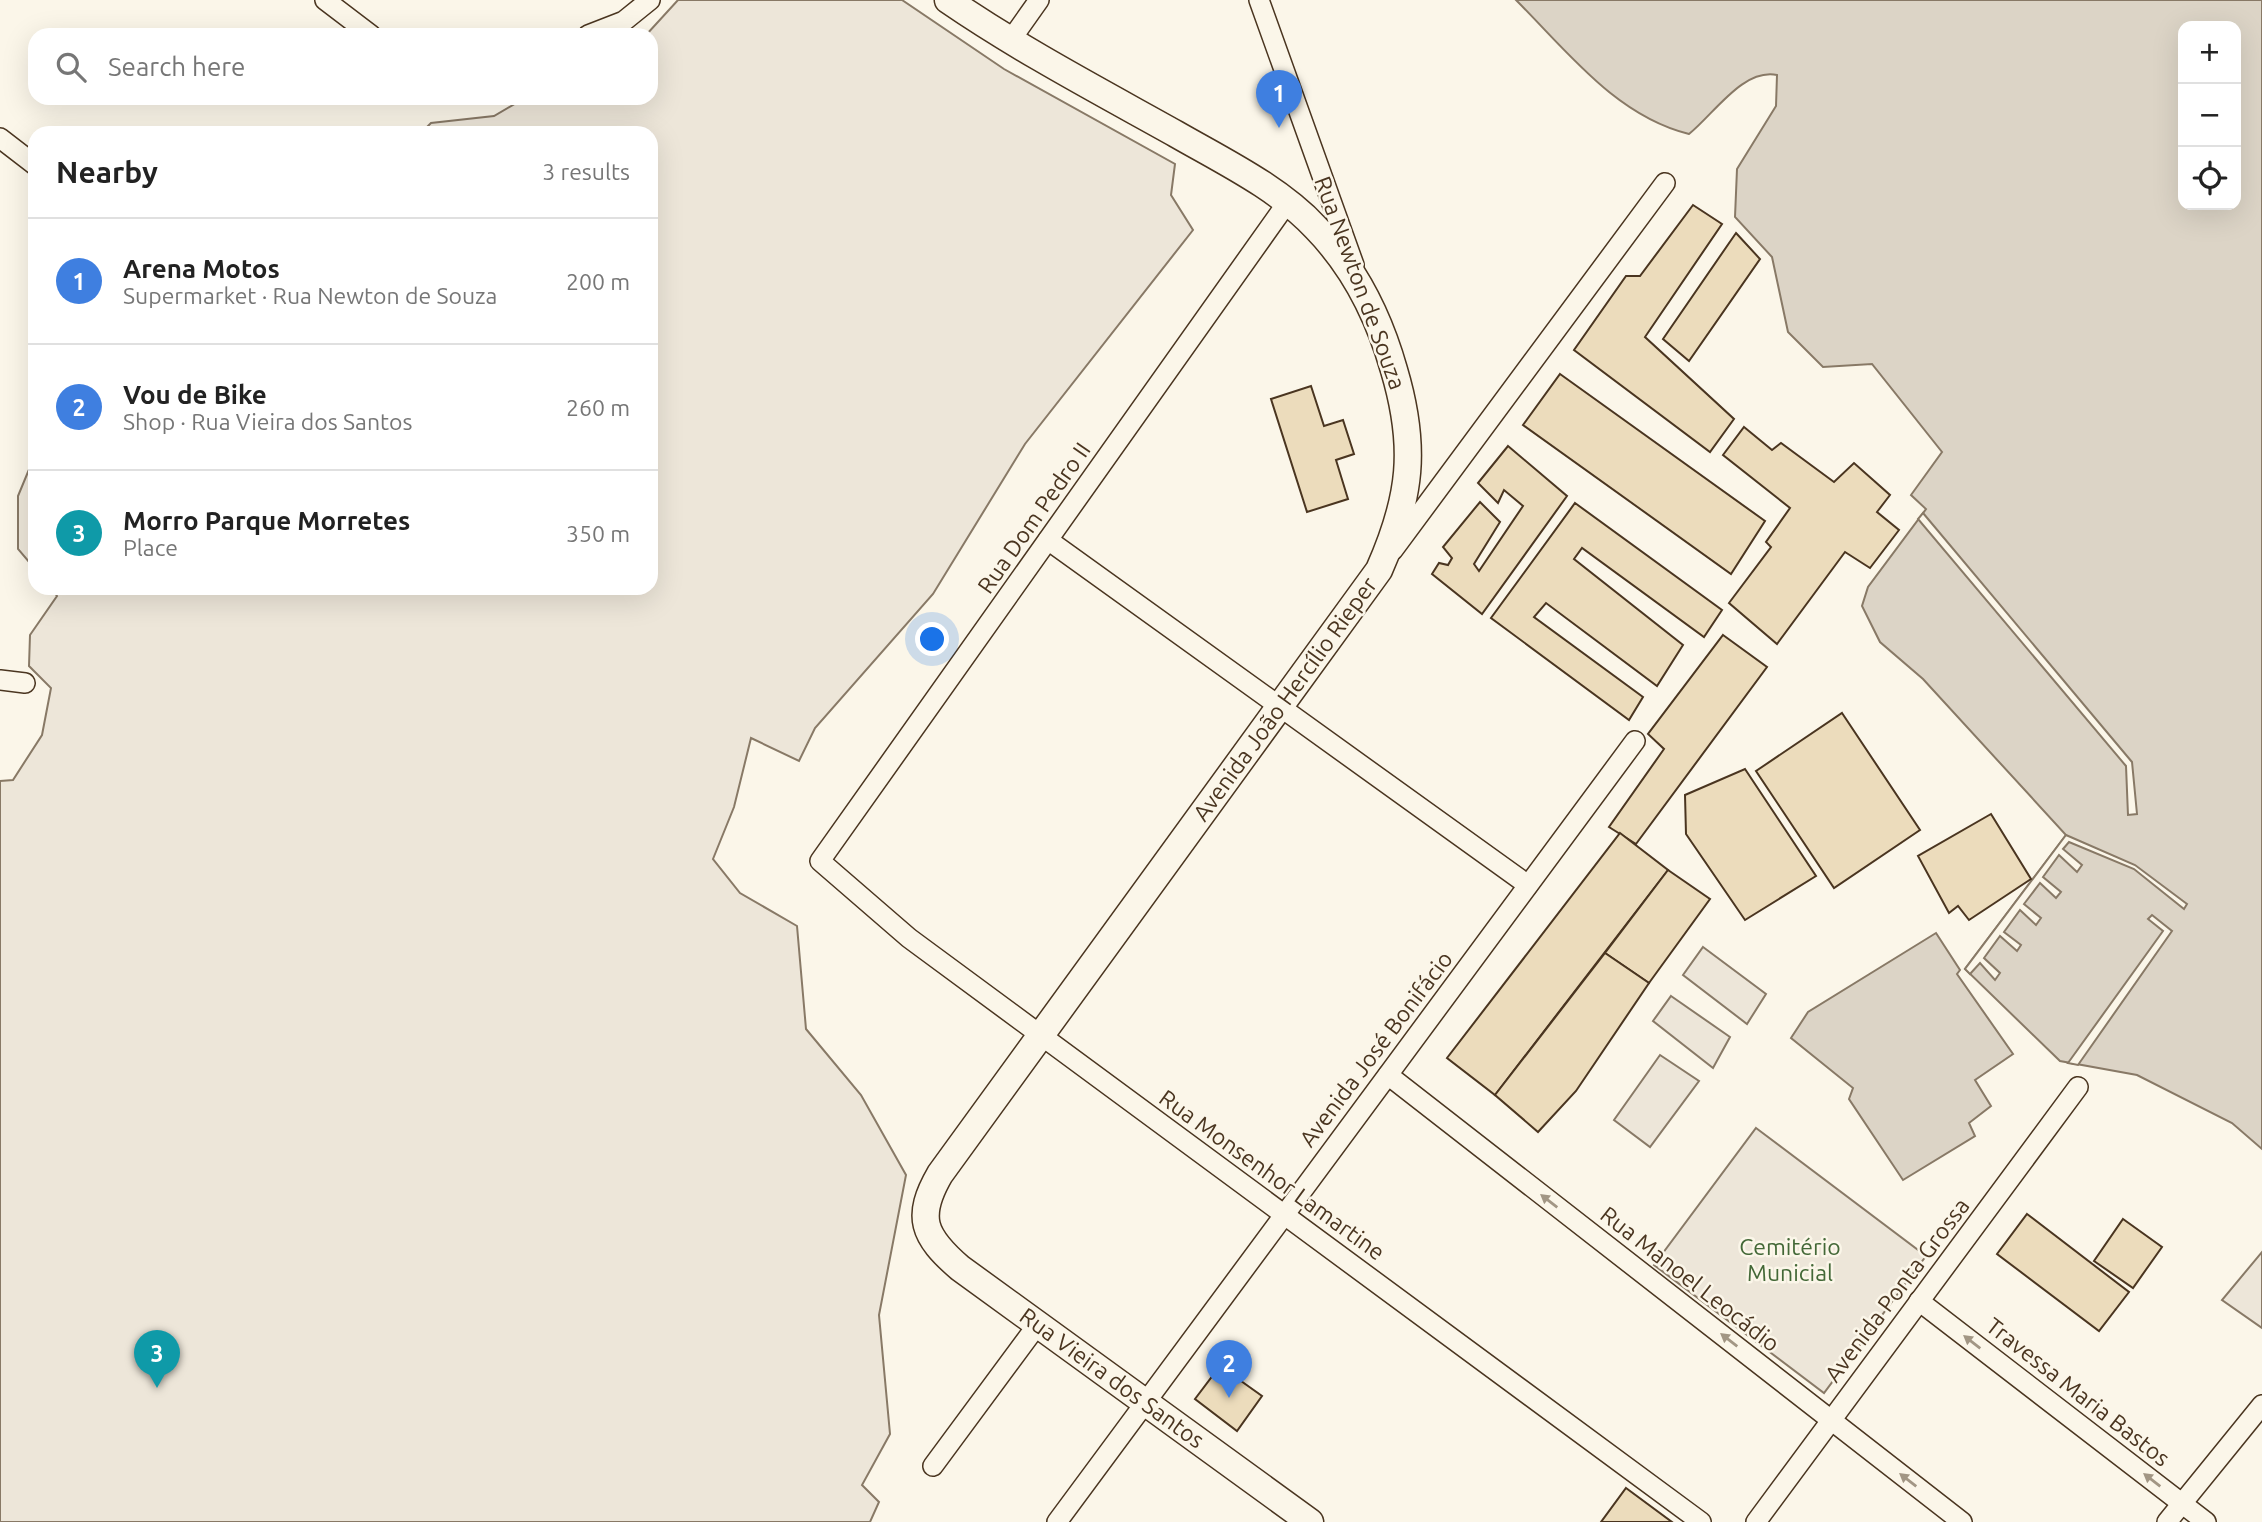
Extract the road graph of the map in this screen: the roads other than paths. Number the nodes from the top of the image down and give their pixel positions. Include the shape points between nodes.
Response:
1 (325, 0) edge
2 (650, 0) edge
3 (948, 0) edge
4 (1039, 0) edge
5 (1259, 0) edge
6 (361, 28) edge
7 (606, 28) edge
8 (1010, 41) junction
9 (0, 138) edge
10 (28, 160) edge
11 (1665, 183) dead end
12 (1287, 203) junction
13 (1361, 286) junction
14 (1048, 540) junction
15 (1378, 570) junction
16 (0, 680) edge
17 (25, 683) dead end
18 (1280, 707) junction
19 (1635, 741) dead end
20 (820, 861) joint
21 (1528, 885) junction
22 (1041, 1035) junction
23 (1388, 1075) junction
24 (2078, 1087) dead end
25 (1284, 1215) junction
26 (926, 1225) joint
27 (1919, 1301) junction
28 (1038, 1324) junction
29 (1146, 1402) junction
30 (2262, 1405) edge
31 (1831, 1420) junction
32 (933, 1466) dead end
33 (2182, 1504) junction
34 (1057, 1522) edge
35 (1310, 1522) edge
36 (1701, 1522) edge
37 (1756, 1522) edge
38 (1962, 1522) edge
39 (2167, 1522) edge
40 (2206, 1522) edge

1 - 6 street
2 - 7 street via 624,21
3 - 8 main road
4 - 8 street
5 - 13 street, Rua Newton de Souza
8 - 12 main road via 1198,146
9 - 10 street
11 - 15 street, Avenida João Hercílio Rieper
12 - 13 main road via 1315,226
12 - 14 street, Rua Dom Pedro II
13 - 15 main road, Rua Newton de Souza via 1390,357 1408,444 1404,506
14 - 18 street
14 - 20 street, Rua Dom Pedro II
15 - 18 main road, Avenida João Hercílio Rieper
16 - 17 street
18 - 21 street
18 - 22 main road, Avenida João Hercílio Rieper
19 - 21 street, Avenida José Bonifácio
20 - 22 street, Rua Monsenhor Lamartine via 909,938
21 - 23 street, Avenida José Bonifácio
22 - 25 street, Rua Monsenhor Lamartine
22 - 26 main road, Avenida João Hercílio Rieper via 940,1174 924,1212
23 - 25 street, Avenida José Bonifácio
31 -> 23 street, Rua Manoel Leocádio
24 - 27 street, Avenida Ponta Grossa
25 - 29 street, Avenida José Bonifácio
25 - 36 street, Rua Monsenhor Lamartine
26 - 28 main road, Rua Vieira dos Santos via 942,1252
27 - 31 street, Avenida Ponta Grossa
33 -> 27 street, Travessa Maria Bastos
28 - 29 main road, Rua Vieira dos Santos
28 - 32 street
29 - 34 street, Avenida José Bonifácio
29 - 35 main road, Rua Vieira dos Santos
30 - 33 street
31 - 37 street, Avenida Ponta Grossa
38 -> 31 street, Rua Manoel Leocádio
33 - 39 street
33 - 40 street, Travessa Maria Bastos

